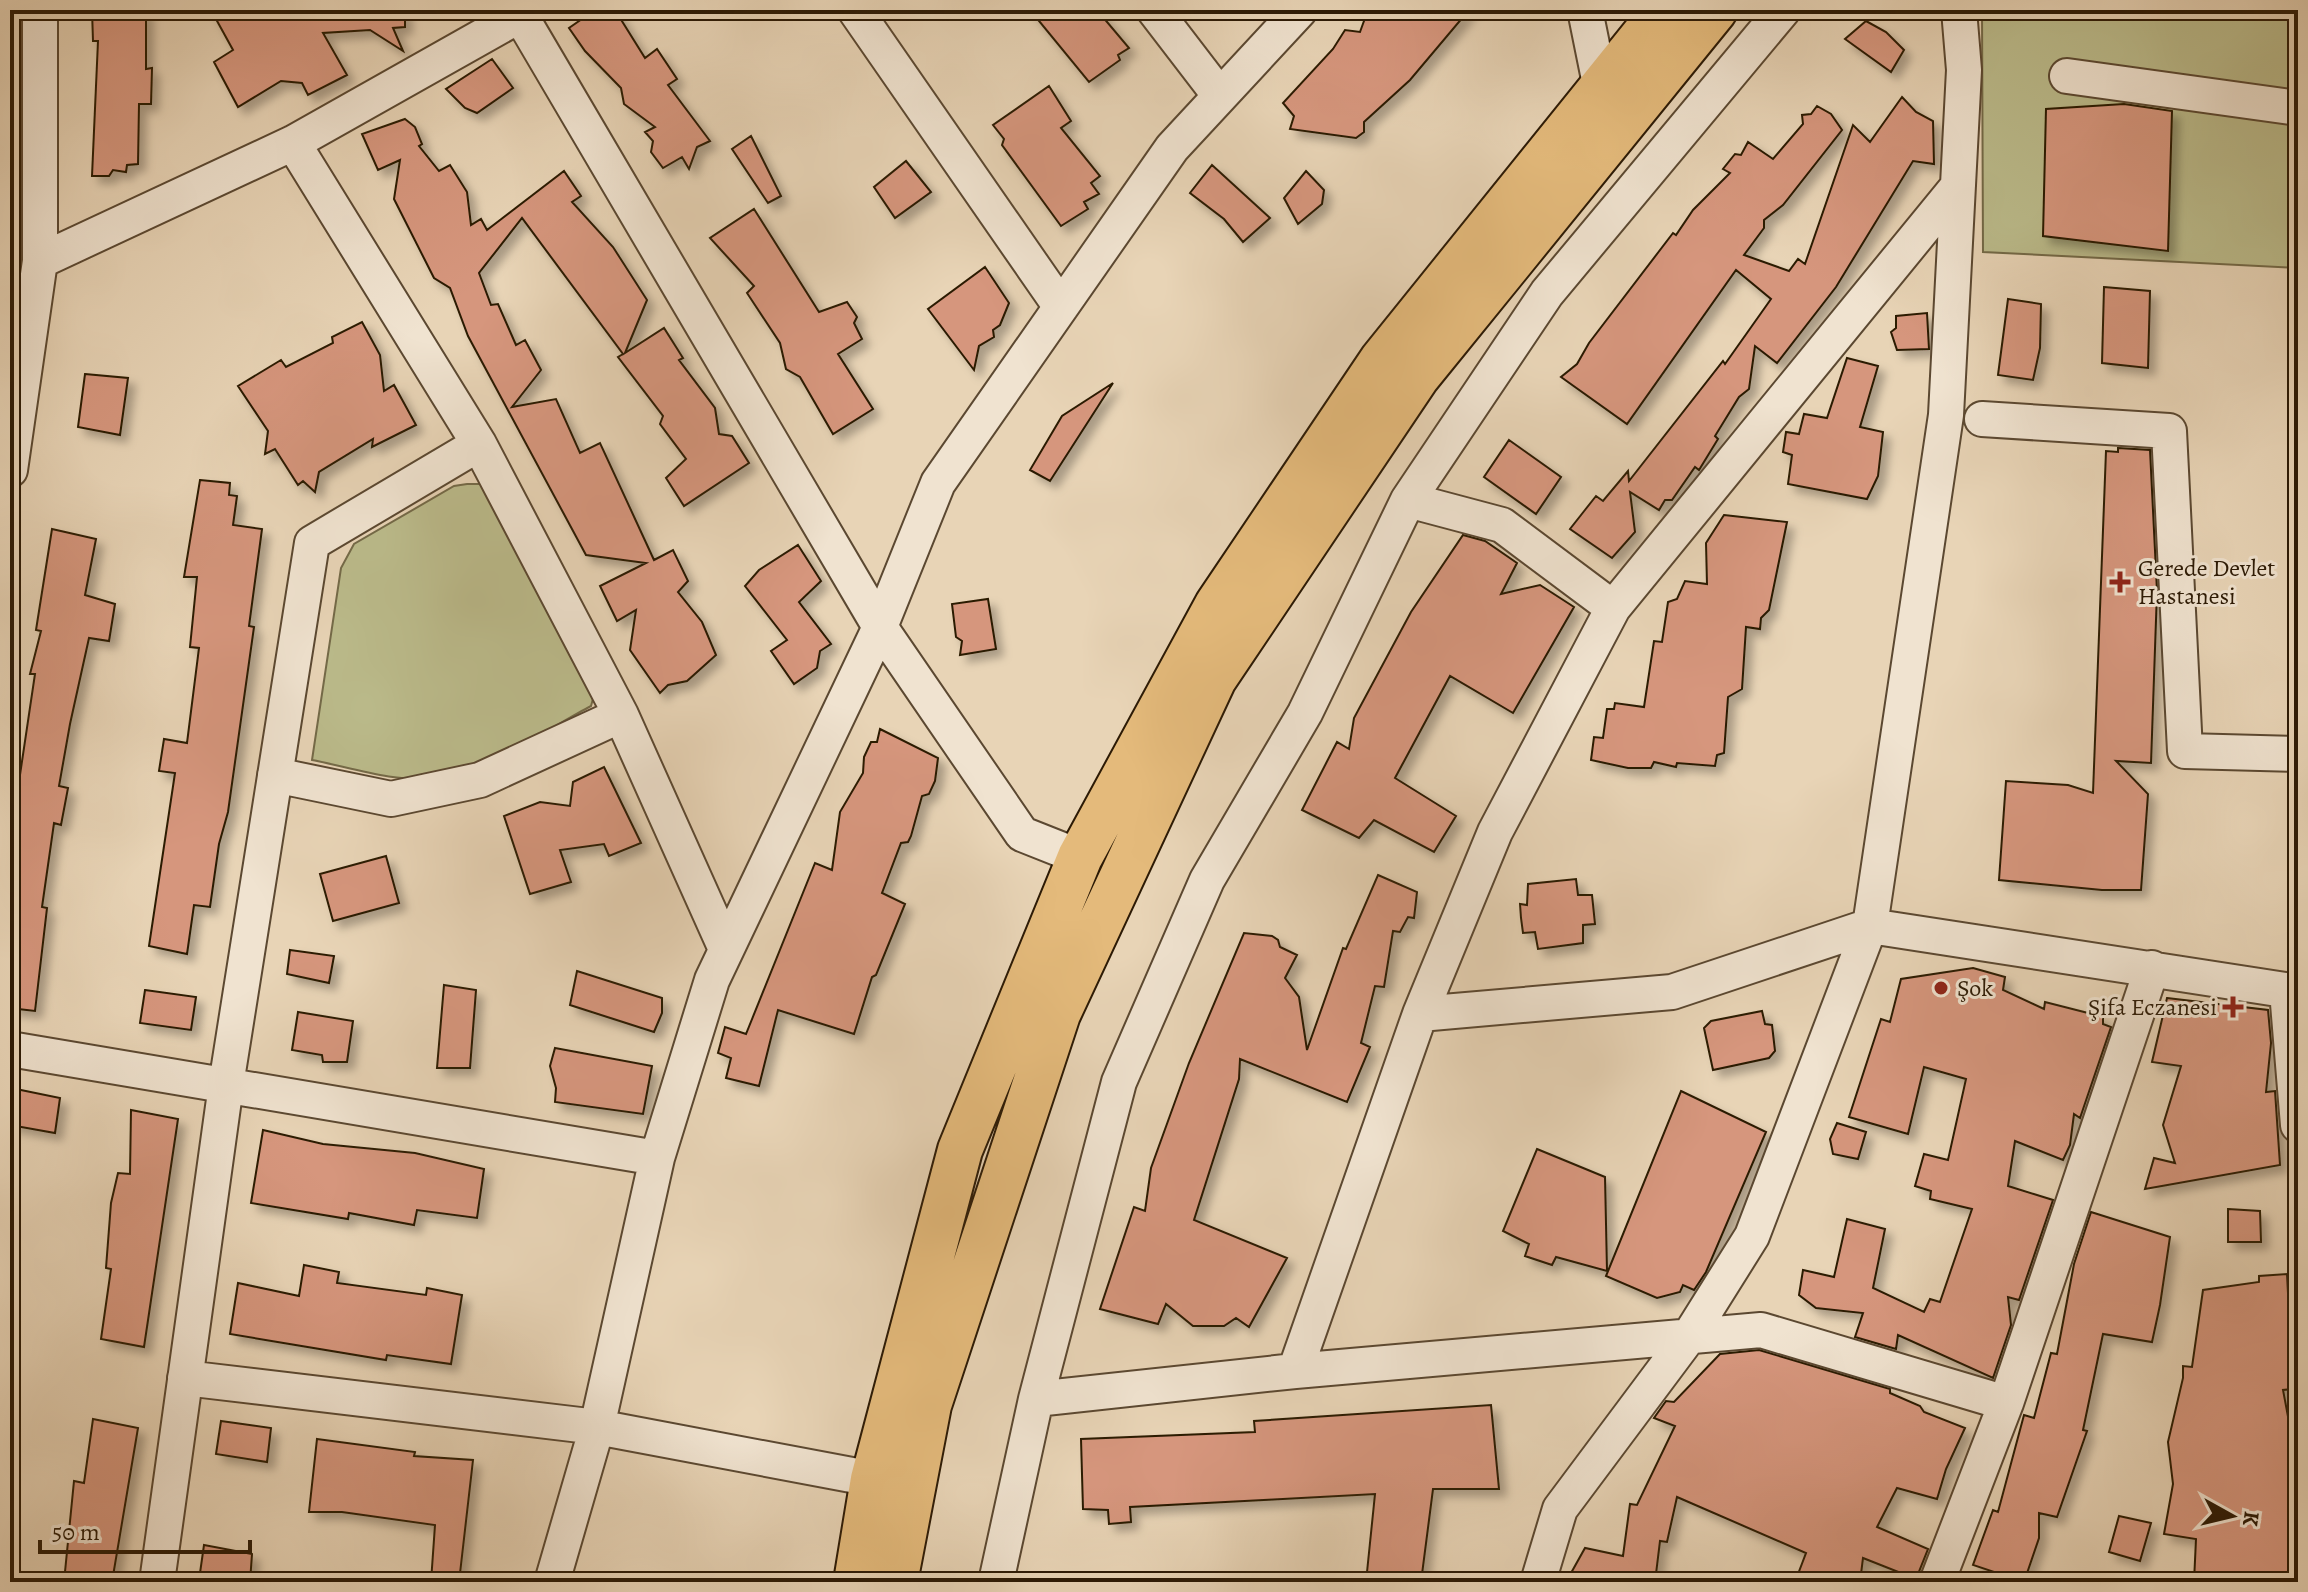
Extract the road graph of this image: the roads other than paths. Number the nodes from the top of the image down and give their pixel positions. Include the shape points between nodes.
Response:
1 (40, 10) edge
2 (855, 10) edge
3 (1154, 10) edge
4 (1300, 10) edge
5 (1585, 10) edge
6 (1664, 10) edge
7 (1715, 10) edge
8 (1783, 10) edge
9 (1959, 10) edge
10 (507, 16) edge
11 (1635, 28) edge
12 (2067, 76) dead end
13 (1601, 89) junction
14 (1220, 96) junction
15 (2298, 108) edge
16 (293, 143) junction
17 (1958, 186) junction
18 (40, 261) junction
19 (1061, 307) junction
20 (18, 374) edge
21 (1982, 419) dead end
22 (479, 444) junction
23 (10, 470) edge
24 (1408, 500) junction
25 (1613, 608) junction
26 (880, 627) junction
27 (621, 715) junction
28 (2298, 754) edge
29 (275, 775) junction
30 (1080, 857) junction
31 (1870, 926) junction
32 (726, 949) junction
33 (2152, 968) junction
34 (2292, 991) edge
35 (1420, 1014) junction
36 (10, 1049) edge
37 (226, 1085) junction
38 (2298, 1125) edge
39 (657, 1158) junction
40 (1690, 1335) junction
41 (1295, 1371) junction
42 (185, 1378) junction
43 (1036, 1399) junction
44 (2006, 1403) junction
45 (597, 1427) junction
46 (873, 1479) junction
47 (157, 1582) edge
48 (552, 1582) edge
49 (856, 1582) edge
50 (895, 1582) edge
51 (996, 1582) edge
52 (1538, 1582) edge
53 (1937, 1582) edge

1 - 18 street
2 - 19 street
3 - 14 street
4 - 14 street
5 - 13 street
6 - 11 highway
7 - 50 highway via 1417,377 1214,679 1058,1014 929,1405
8 - 24 street via 1547,293
9 - 17 street via 1964,70
10 - 16 street
10 - 26 street
11 - 13 highway
12 - 15 street
13 - 30 highway via 1365,386 1217,605
14 - 19 street via 1172,148
16 - 18 street
16 - 22 street
17 - 25 street
17 - 31 street via 1946,415
18 - 20 street
19 - 26 street via 938,483
20 - 23 street
21 - 28 street via 2169,431 2185,751
22 - 27 street
22 - 29 street via 312,543
24 - 25 street via 1502,525
24 - 43 street via 1305,713 1207,880 1119,1082
25 - 35 street via 1495,832
26 - 30 street via 1022,834
26 - 32 street
27 - 29 street via 480,780 391,799
27 - 32 street
29 - 37 street
30 - 46 highway via 960,1150
31 - 33 street
31 - 35 street via 1672,992
31 - 40 street via 1752,1236
32 - 39 street
33 - 34 street
33 - 44 street
34 - 38 street
35 - 41 street
36 - 37 street
37 - 39 street
37 - 42 street
39 - 45 street
40 - 41 street
40 - 44 street via 1761,1330
40 - 52 street via 1560,1509
41 - 43 street
42 - 45 street
42 - 47 street
43 - 51 street
44 - 53 street
45 - 46 street
45 - 48 street
46 - 49 highway

